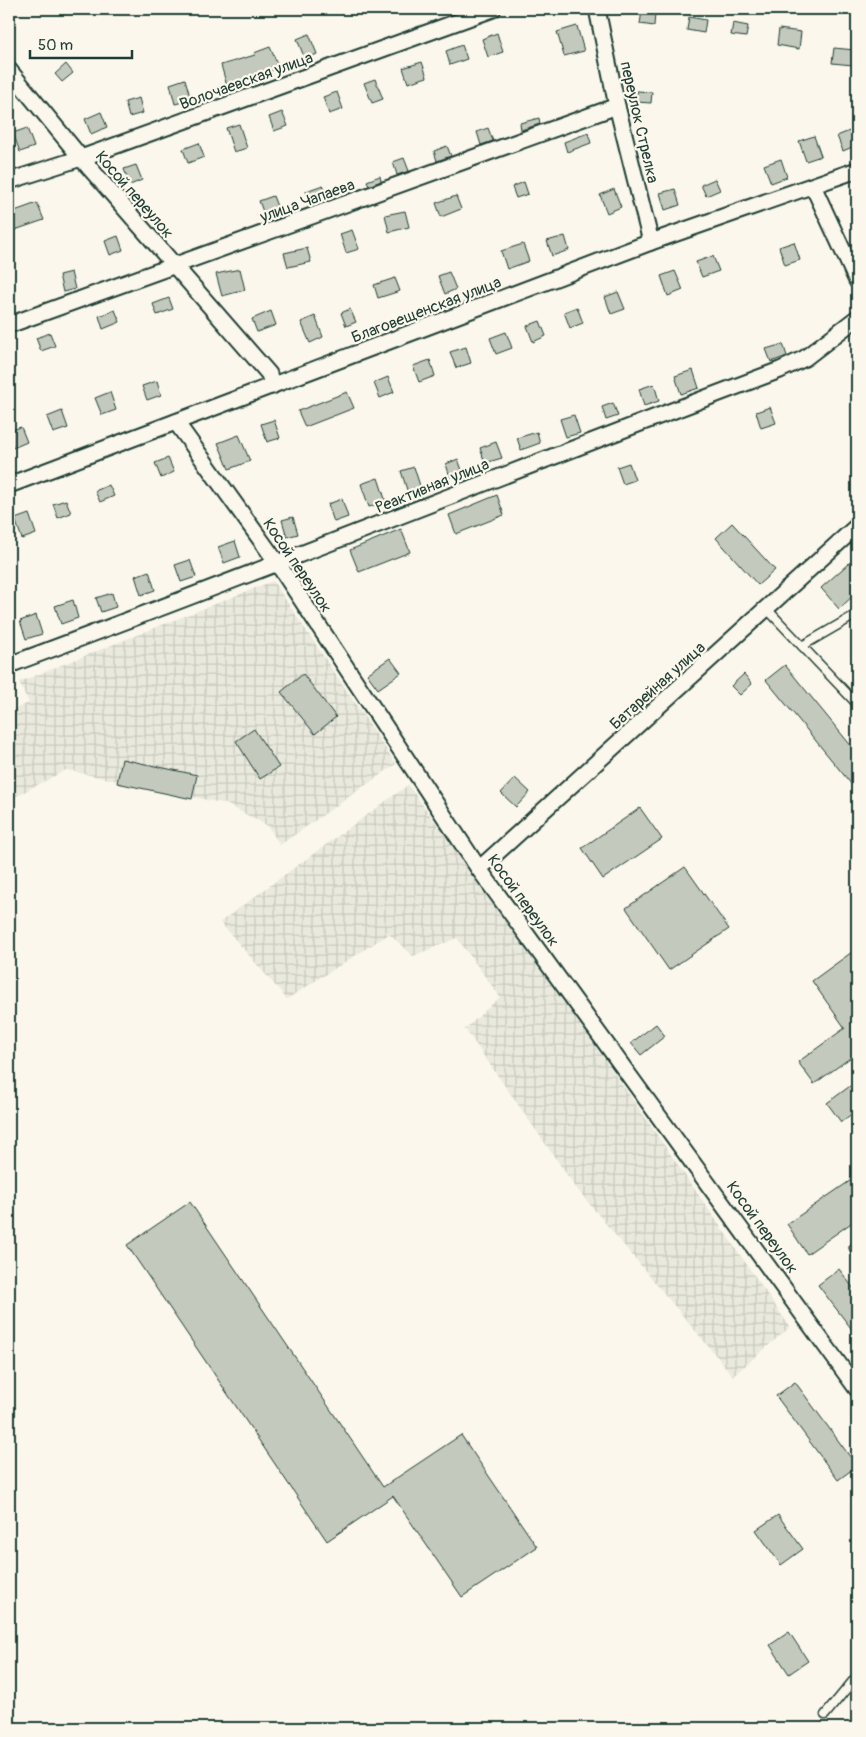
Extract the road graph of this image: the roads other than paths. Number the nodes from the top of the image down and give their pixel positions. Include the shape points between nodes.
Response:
1 (493, 9) edge
2 (597, 9) edge
3 (9, 70) edge
4 (616, 106) junction
5 (81, 158) junction
6 (857, 170) edge
7 (9, 181) edge
8 (813, 186) junction
9 (650, 242) junction
10 (175, 267) junction
11 (857, 281) edge
12 (857, 318) edge
13 (9, 325) edge
14 (272, 386) junction
15 (176, 422) junction
16 (9, 485) edge
17 (857, 526) edge
18 (278, 564) junction
19 (767, 608) junction
20 (857, 614) edge
21 (802, 646) junction
22 (9, 665) edge
23 (857, 704) edge
24 (479, 869) junction
25 (857, 1245) edge
26 (857, 1253) edge
27 (857, 1389) edge
28 (857, 1676) edge
29 (825, 1715) dead end

1 - 5 street, Волочаевская улица
2 - 4 street, переулок Стрелка
3 - 5 street, Косой переулок
4 - 9 street, переулок Стрелка
4 - 10 street, улица Чапаева
5 - 7 street, Волочаевская улица
5 - 10 street, Косой переулок
6 - 8 street, Благовещенская улица
8 - 9 street, Благовещенская улица
8 - 11 street
9 - 14 street, Благовещенская улица
10 - 13 street, улица Чапаева
10 - 14 street, Косой переулок via 269,374
12 - 18 street, Реактивная улица via 805,358 780,370 550,456
14 - 15 street, Благовещенская улица
15 - 16 street, Благовещенская улица
15 - 18 street, Косой переулок
17 - 19 street, Батарейная улица
18 - 22 street, Реактивная улица
18 - 24 street, Косой переулок
19 - 21 lane
19 - 24 street, Батарейная улица
20 - 21 lane
21 - 23 lane
24 - 27 street, Косой переулок
25 - 26 lane via 854,1248
28 - 29 lane

